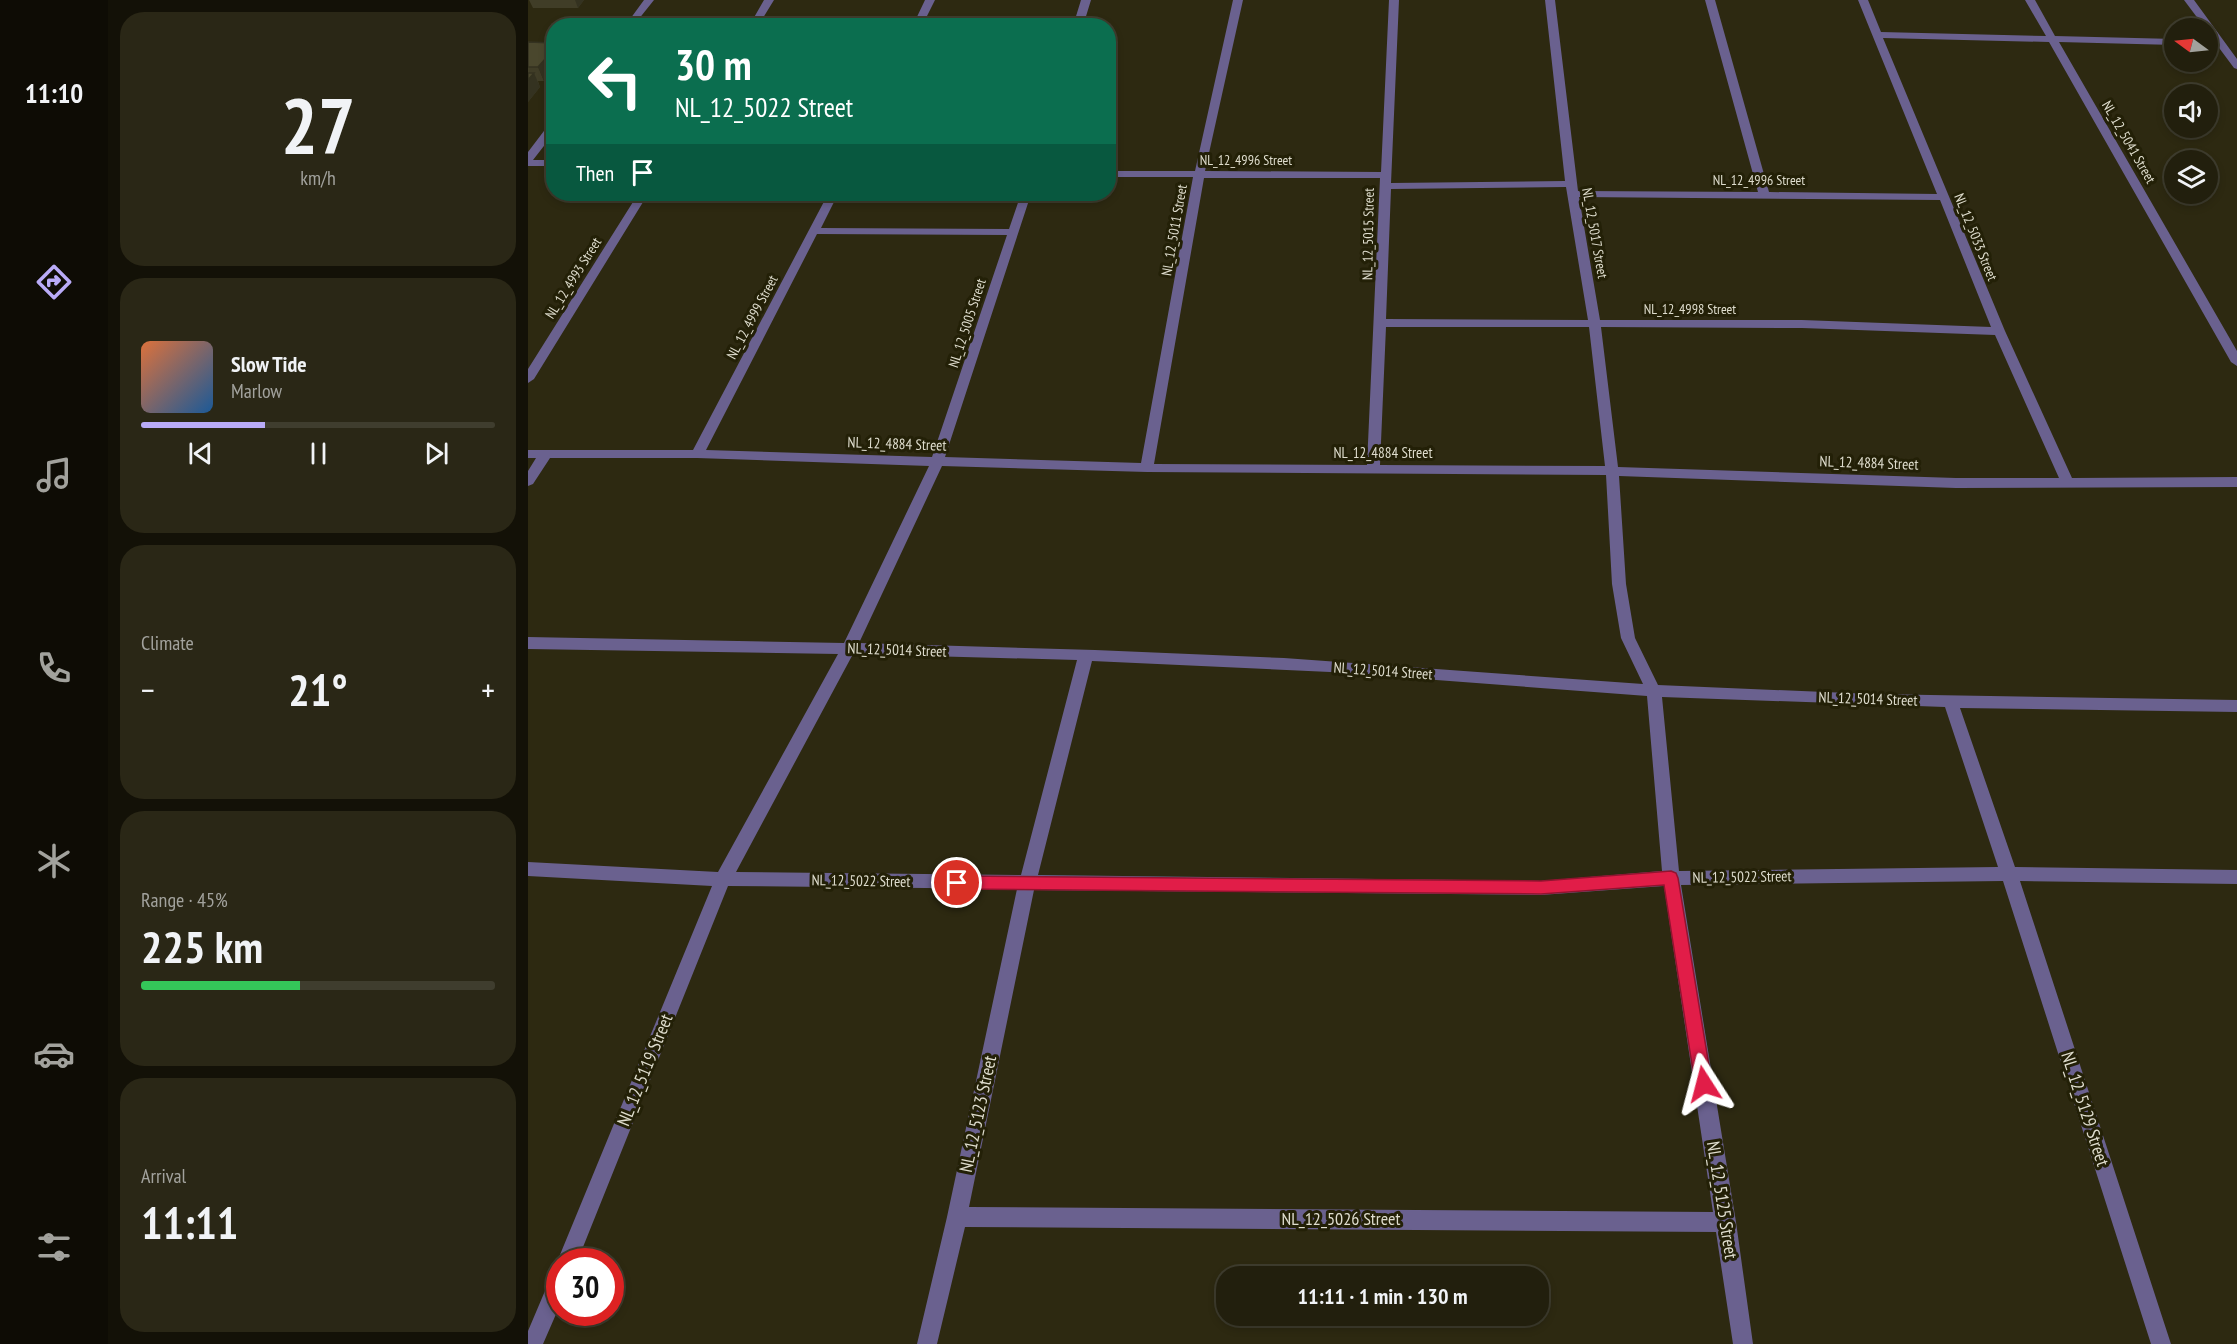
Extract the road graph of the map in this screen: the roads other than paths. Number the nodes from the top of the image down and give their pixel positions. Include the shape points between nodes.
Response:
1 (649, 0) edge
2 (769, 0) edge
3 (930, 0) edge
4 (1086, 0) edge
5 (1238, 0) edge
6 (1394, 0) edge
7 (1550, 0) edge
8 (1710, 0) edge
9 (1863, 0) edge
10 (2030, 0) edge
11 (2189, 0) edge
12 (636, 18) edge
13 (758, 18) edge
14 (921, 18) edge
15 (1080, 18) edge
16 (1878, 35) junction
17 (2052, 37) junction
18 (2164, 42) edge
19 (2221, 43) junction
20 (2237, 44) edge
21 (2237, 66) edge
22 (546, 135) edge
23 (529, 156) edge
24 (546, 161) edge
25 (1116, 174) edge
26 (1199, 175) junction
27 (1384, 181) junction
28 (1572, 189) junction
29 (1764, 195) junction
30 (1943, 197) junction
31 (639, 201) edge
32 (830, 201) edge
33 (1024, 201) edge
34 (815, 231) junction
35 (1013, 232) junction
36 (1382, 323) junction
37 (1595, 324) junction
38 (1999, 331) junction
39 (2237, 362) edge
40 (528, 379) edge
41 (528, 454) edge
42 (546, 454) junction
43 (697, 454) junction
44 (937, 462) junction
45 (1147, 468) junction
46 (1373, 469) junction
47 (1611, 471) junction
48 (528, 481) edge
49 (2067, 482) junction
50 (2237, 482) edge
51 (528, 643) edge
52 (849, 648) junction
53 (1086, 656) junction
54 (1654, 692) junction
55 (1950, 701) junction
56 (2237, 706) edge
57 (528, 869) edge
58 (2009, 874) junction
59 (2237, 877) edge
60 (1671, 878) junction
61 (723, 879) junction
62 (1027, 884) junction
63 (957, 1216) junction
64 (1726, 1222) junction
65 (573, 1248) edge
66 (546, 1313) edge
67 (533, 1344) edge
68 (927, 1344) edge
69 (1743, 1344) edge
70 (2161, 1344) edge

1 - 12 street
2 - 13 street
3 - 14 street
4 - 15 street
5 - 26 street, NL_12_5011 Street
6 - 27 street, NL_12_5015 Street
7 - 28 street, NL_12_5017 Street
8 - 29 street
9 - 16 street, NL_12_5033 Street
10 - 17 street, NL_12_5041 Street
11 - 19 street
16 - 17 street
16 - 30 street, NL_12_5033 Street
17 - 18 street
17 - 39 street, NL_12_5041 Street
19 - 20 street
19 - 21 street
22 - 23 street
23 - 24 street
25 - 26 street, NL_12_4996 Street
26 - 27 street, NL_12_4996 Street
26 - 45 street, NL_12_5011 Street
27 - 28 street, NL_12_4996 Street
27 - 36 street, NL_12_5015 Street
28 - 29 street, NL_12_4996 Street
28 - 37 street, NL_12_5017 Street
29 - 30 street, NL_12_4996 Street
30 - 38 street, NL_12_5033 Street
31 - 40 street, NL_12_4993 Street
32 - 34 street, NL_12_4999 Street
33 - 35 street, NL_12_5005 Street
34 - 35 street
34 - 43 street, NL_12_4999 Street
35 - 44 street, NL_12_5005 Street
36 - 37 street, NL_12_4998 Street
36 - 46 street, NL_12_5015 Street
37 - 38 street, NL_12_4998 Street via 1802,324
37 - 47 street, NL_12_5017 Street
38 - 49 street, NL_12_5033 Street
41 - 42 street, NL_12_4884 Street
42 - 43 street, NL_12_4884 Street
42 - 48 street
43 - 44 street, NL_12_4884 Street
44 - 45 street, NL_12_4884 Street
44 - 52 street, NL_12_5005 Street
45 - 46 street, NL_12_4884 Street
46 - 47 street, NL_12_4884 Street
47 - 49 street, NL_12_4884 Street via 1956,483
47 - 54 street, NL_12_5017 Street via 1619,584 1628,638
49 - 50 street, NL_12_4884 Street
51 - 52 street, NL_12_5014 Street
52 - 53 street, NL_12_5014 Street
52 - 61 street, NL_12_5119 Street
53 - 54 street, NL_12_5014 Street via 1286,664
53 - 62 street, NL_12_5123 Street
54 - 55 street, NL_12_5014 Street
54 - 60 street, NL_12_5125 Street
55 - 56 street, NL_12_5014 Street
55 - 58 street, NL_12_5129 Street
57 - 61 street, NL_12_5022 Street
58 - 59 street, NL_12_5022 Street
58 - 60 street, NL_12_5022 Street
58 - 70 street, NL_12_5129 Street
60 - 62 street, NL_12_5022 Street via 1541,888
60 - 64 street, NL_12_5125 Street
61 - 62 street, NL_12_5022 Street
61 - 65 street, NL_12_5119 Street
62 - 63 street, NL_12_5123 Street
63 - 64 street, NL_12_5026 Street
63 - 68 street, NL_12_5123 Street
64 - 69 street, NL_12_5125 Street
66 - 67 street

